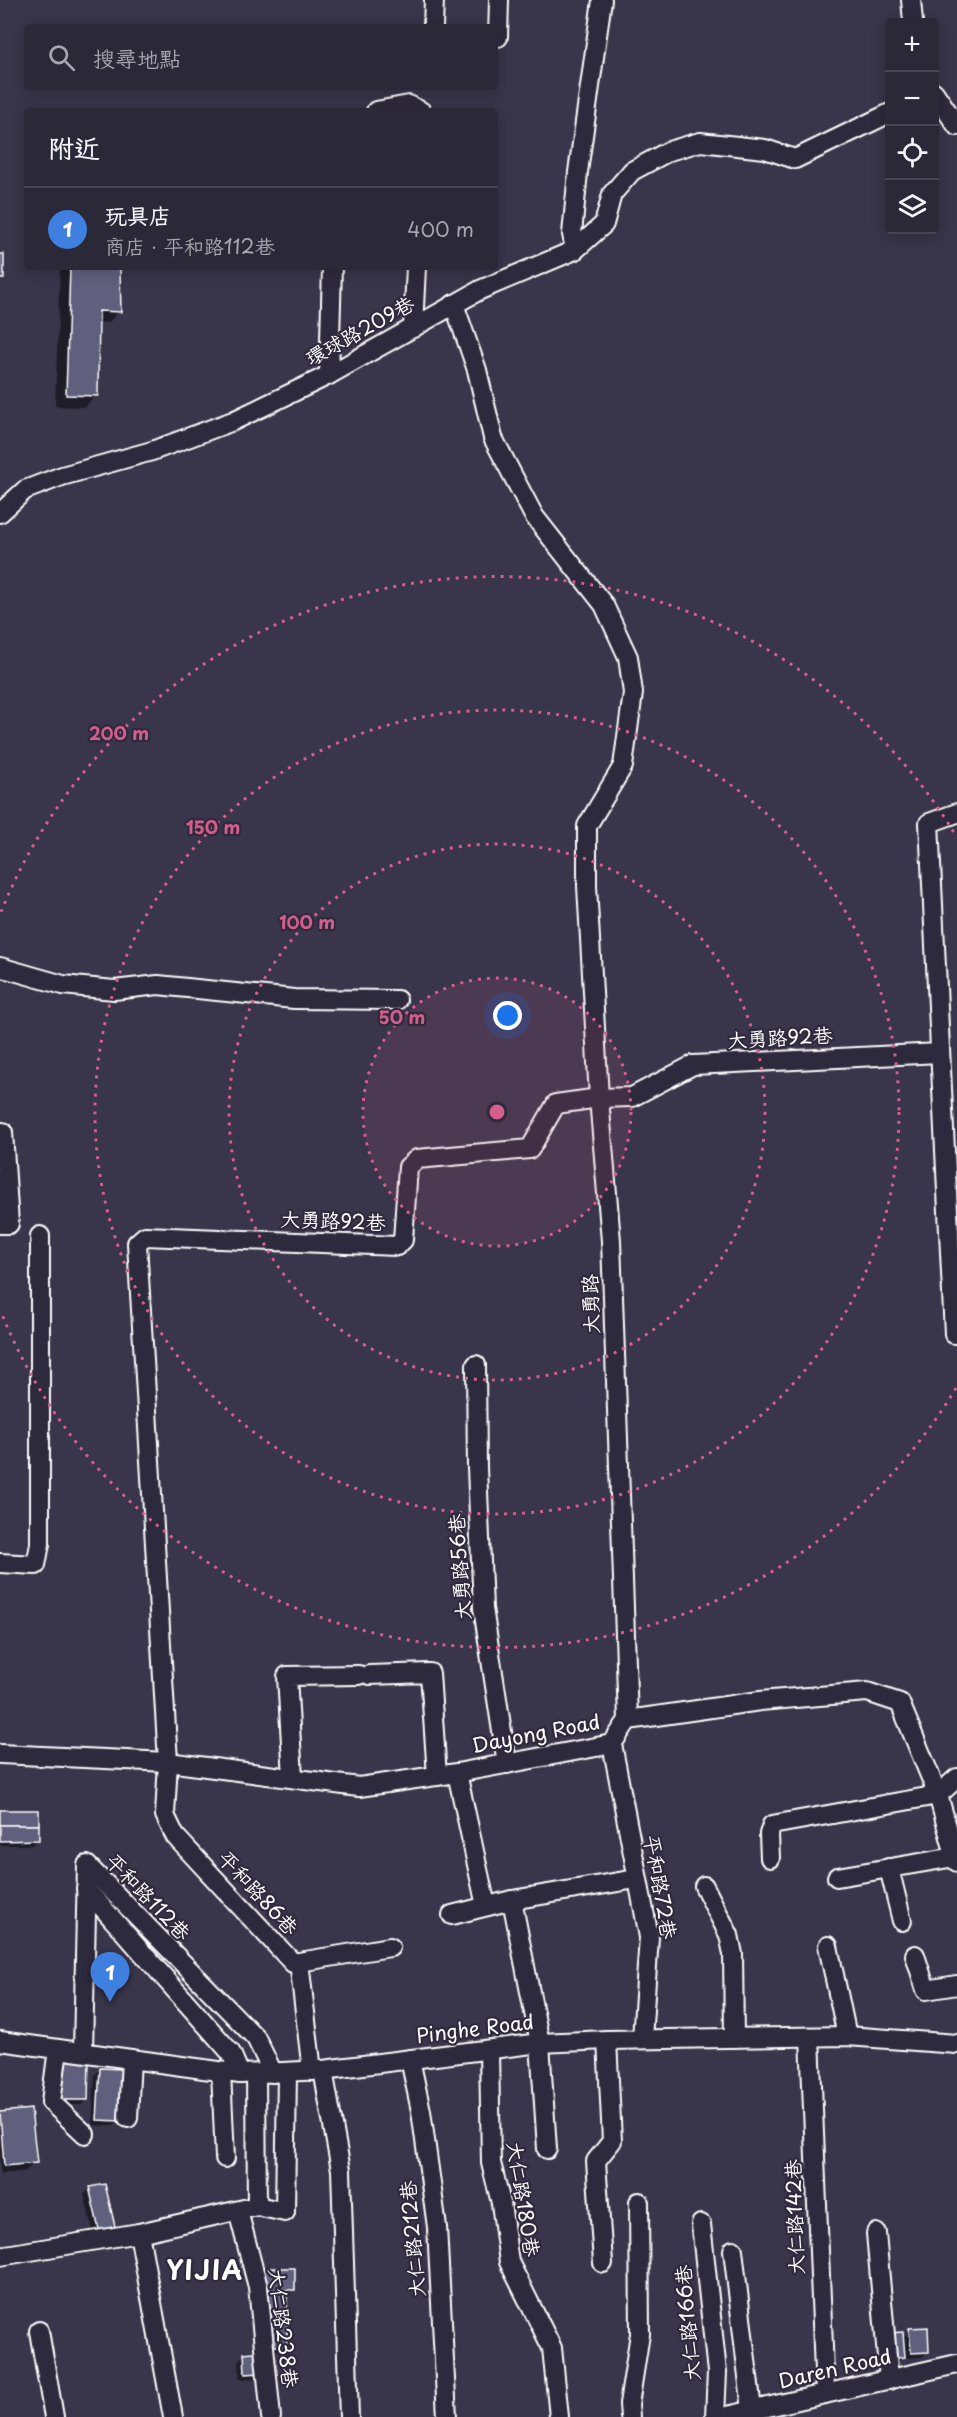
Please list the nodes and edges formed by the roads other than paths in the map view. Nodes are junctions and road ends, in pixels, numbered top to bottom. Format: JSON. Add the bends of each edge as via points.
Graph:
{"nodes":[{"id":1,"x":434,"y":0,"type":"edge"},
{"id":2,"x":499,"y":0,"type":"edge"},
{"id":3,"x":602,"y":0,"type":"edge"},
{"id":4,"x":911,"y":0,"type":"edge"},
{"id":5,"x":913,"y":18,"type":"edge"},
{"id":6,"x":433,"y":24,"type":"edge"},
{"id":7,"x":498,"y":37,"type":"edge"},
{"id":8,"x":939,"y":99,"type":"edge"},
{"id":9,"x":885,"y":115,"type":"edge"},
{"id":10,"x":957,"y":126,"type":"edge"},
{"id":11,"x":575,"y":250,"type":"junction"},
{"id":12,"x":332,"y":270,"type":"edge"},
{"id":13,"x":416,"y":270,"type":"edge"},
{"id":14,"x":454,"y":304,"type":"junction"},
{"id":15,"x":413,"y":328,"type":"junction"},
{"id":16,"x":329,"y":375,"type":"junction"},
{"id":17,"x":0,"y":513,"type":"edge"},
{"id":18,"x":957,"y":813,"type":"edge"},
{"id":19,"x":0,"y":967,"type":"edge"},
{"id":20,"x":396,"y":1000,"type":"dead end"},
{"id":21,"x":940,"y":1053,"type":"junction"},
{"id":22,"x":599,"y":1098,"type":"junction"},
{"id":23,"x":3,"y":1132,"type":"dead end"},
{"id":24,"x":0,"y":1224,"type":"edge"},
{"id":25,"x":40,"y":1236,"type":"dead end"},
{"id":26,"x":954,"y":1334,"type":"dead end"},
{"id":27,"x":476,"y":1365,"type":"dead end"},
{"id":28,"x":0,"y":1563,"type":"edge"},
{"id":29,"x":628,"y":1720,"type":"junction"},
{"id":30,"x":612,"y":1744,"type":"junction"},
{"id":31,"x":0,"y":1754,"type":"edge"},
{"id":32,"x":168,"y":1762,"type":"junction"},
{"id":33,"x":507,"y":1764,"type":"junction"},
{"id":34,"x":457,"y":1773,"type":"junction"},
{"id":35,"x":294,"y":1776,"type":"junction"},
{"id":36,"x":437,"y":1776,"type":"junction"},
{"id":37,"x":957,"y":1778,"type":"edge"},
{"id":38,"x":938,"y":1795,"type":"junction"},
{"id":39,"x":770,"y":1858,"type":"dead end"},
{"id":40,"x":956,"y":1859,"type":"edge"},
{"id":41,"x":889,"y":1868,"type":"junction"},
{"id":42,"x":837,"y":1877,"type":"dead end"},
{"id":43,"x":636,"y":1879,"type":"junction"},
{"id":44,"x":704,"y":1886,"type":"dead end"},
{"id":45,"x":86,"y":1889,"type":"junction"},
{"id":46,"x":512,"y":1900,"type":"junction"},
{"id":47,"x":486,"y":1906,"type":"junction"},
{"id":48,"x":452,"y":1915,"type":"dead end"},
{"id":49,"x":902,"y":1921,"type":"dead end"},
{"id":50,"x":828,"y":1946,"type":"dead end"},
{"id":51,"x":390,"y":1947,"type":"dead end"},
{"id":52,"x":915,"y":1955,"type":"dead end"},
{"id":53,"x":299,"y":1962,"type":"junction"},
{"id":54,"x":957,"y":1985,"type":"edge"},
{"id":55,"x":847,"y":2036,"type":"junction"},
{"id":56,"x":734,"y":2038,"type":"junction"},
{"id":57,"x":810,"y":2038,"type":"junction"},
{"id":58,"x":642,"y":2039,"type":"junction"},
{"id":59,"x":607,"y":2040,"type":"junction"},
{"id":60,"x":0,"y":2041,"type":"edge"},
{"id":61,"x":540,"y":2043,"type":"junction"},
{"id":62,"x":957,"y":2044,"type":"edge"},
{"id":63,"x":58,"y":2049,"type":"junction"},
{"id":64,"x":489,"y":2050,"type":"junction"},
{"id":65,"x":83,"y":2052,"type":"junction"},
{"id":66,"x":131,"y":2059,"type":"junction"},
{"id":67,"x":410,"y":2059,"type":"junction"},
{"id":68,"x":318,"y":2070,"type":"junction"},
{"id":69,"x":221,"y":2072,"type":"junction"},
{"id":70,"x":264,"y":2074,"type":"junction"},
{"id":71,"x":128,"y":2118,"type":"dead end"},
{"id":72,"x":85,"y":2134,"type":"dead end"},
{"id":73,"x":547,"y":2149,"type":"dead end"},
{"id":74,"x":225,"y":2158,"type":"dead end"},
{"id":75,"x":639,"y":2202,"type":"dead end"},
{"id":76,"x":257,"y":2206,"type":"junction"},
{"id":77,"x":238,"y":2211,"type":"junction"},
{"id":78,"x":701,"y":2224,"type":"dead end"},
{"id":79,"x":139,"y":2233,"type":"junction"},
{"id":80,"x":876,"y":2233,"type":"dead end"},
{"id":81,"x":733,"y":2250,"type":"dead end"},
{"id":82,"x":0,"y":2256,"type":"edge"},
{"id":83,"x":603,"y":2263,"type":"dead end"},
{"id":84,"x":39,"y":2331,"type":"dead end"},
{"id":85,"x":957,"y":2364,"type":"edge"},
{"id":86,"x":889,"y":2380,"type":"junction"},
{"id":87,"x":825,"y":2394,"type":"junction"},
{"id":88,"x":800,"y":2408,"type":"edge"},
{"id":89,"x":752,"y":2410,"type":"junction"},
{"id":90,"x":54,"y":2417,"type":"edge"},
{"id":91,"x":173,"y":2417,"type":"edge"},
{"id":92,"x":271,"y":2417,"type":"edge"},
{"id":93,"x":349,"y":2417,"type":"edge"},
{"id":94,"x":447,"y":2417,"type":"edge"},
{"id":95,"x":559,"y":2417,"type":"edge"},
{"id":96,"x":630,"y":2417,"type":"edge"},
{"id":97,"x":715,"y":2417,"type":"edge"},
{"id":98,"x":723,"y":2417,"type":"edge"}],
"edges":[{"from":1,"to":6,"type":"street"},
{"from":2,"to":7,"type":"street"},
{"from":3,"to":11,"type":"street","via":[[578,172],[572,234]]},
{"from":4,"to":5,"type":"street"},
{"from":8,"to":10,"type":"street"},
{"from":9,"to":11,"type":"street","name":"環球路209巷","via":[[795,159],[765,149],[700,142],[669,151],[632,171],[612,194],[604,224]]},
{"from":11,"to":14,"type":"street","name":"環球路209巷"},
{"from":12,"to":16,"type":"street"},
{"from":13,"to":15,"type":"street"},
{"from":14,"to":15,"type":"street","name":"環球路209巷"},
{"from":14,"to":22,"type":"street","name":"大勇路","via":[[477,370],[493,438],[534,516],[604,605],[628,657],[633,693],[623,766],[587,826]]},
{"from":15,"to":16,"type":"street","name":"環球路209巷"},
{"from":16,"to":17,"type":"street","name":"環球路209巷","via":[[232,421],[152,451],[25,490]]},
{"from":18,"to":21,"type":"street","via":[[929,823]]},
{"from":19,"to":20,"type":"street","via":[[63,985],[114,990],[158,985],[294,999]]},
{"from":21,"to":22,"type":"street","name":"大勇路92巷","via":[[693,1065],[632,1097]]},
{"from":21,"to":26,"type":"street"},
{"from":22,"to":29,"type":"street","name":"大勇路","via":[[611,1241]]},
{"from":22,"to":32,"type":"street","name":"大勇路92巷","via":[[556,1104],[530,1149],[417,1159],[408,1167],[403,1240],[397,1246],[145,1236],[137,1243]]},
{"from":23,"to":24,"type":"street","via":[[9,1224]]},
{"from":25,"to":28,"type":"street","via":[[40,1544],[36,1564]]},
{"from":27,"to":33,"type":"street","name":"大勇路56巷","via":[[483,1608]]},
{"from":29,"to":30,"type":"street","name":"Dayong Road"},
{"from":29,"to":38,"type":"street","name":"Dayong Road","via":[[760,1701],[867,1692],[900,1703]]},
{"from":30,"to":33,"type":"street","name":"Dayong Road"},
{"from":30,"to":43,"type":"street","name":"平和路72巷"},
{"from":31,"to":32,"type":"street","name":"Dayong Road"},
{"from":32,"to":35,"type":"street","name":"Dayong Road"},
{"from":32,"to":53,"type":"street","name":"平和路86巷","via":[[165,1815],[175,1836],[293,1963]]},
{"from":33,"to":34,"type":"street","name":"Dayong Road"},
{"from":34,"to":36,"type":"street","name":"Dayong Road"},
{"from":34,"to":47,"type":"street"},
{"from":35,"to":36,"type":"street","name":"Dayong Road","via":[[359,1787]]},
{"from":35,"to":36,"type":"street","via":[[287,1676],[430,1673]]},
{"from":37,"to":38,"type":"street"},
{"from":38,"to":39,"type":"street","via":[[772,1825],[768,1834]]},
{"from":38,"to":40,"type":"street","name":"Dayong Road"},
{"from":40,"to":41,"type":"street"},
{"from":41,"to":42,"type":"street"},
{"from":41,"to":49,"type":"street"},
{"from":43,"to":46,"type":"street"},
{"from":43,"to":58,"type":"street","name":"平和路72巷","via":[[649,1937]]},
{"from":44,"to":56,"type":"street","via":[[729,1935],[733,1954]]},
{"from":45,"to":65,"type":"street","name":"平和路112巷"},
{"from":45,"to":70,"type":"street","via":[[231,2053]]},
{"from":45,"to":70,"type":"street","name":"平和路112巷","via":[[87,1865],[256,2038]]},
{"from":46,"to":47,"type":"street"},
{"from":46,"to":61,"type":"street"},
{"from":47,"to":48,"type":"street"},
{"from":50,"to":55,"type":"street"},
{"from":51,"to":53,"type":"street","name":"平和路86巷"},
{"from":52,"to":54,"type":"street","via":[[927,1990]]},
{"from":53,"to":68,"type":"street"},
{"from":55,"to":57,"type":"street","name":"Pinghe Road"},
{"from":55,"to":62,"type":"street","name":"Pinghe Road"},
{"from":56,"to":57,"type":"street","name":"Pinghe Road"},
{"from":56,"to":58,"type":"street","name":"Pinghe Road"},
{"from":57,"to":87,"type":"street","name":"大仁路142巷"},
{"from":58,"to":59,"type":"street","name":"Pinghe Road"},
{"from":59,"to":61,"type":"street","name":"Pinghe Road"},
{"from":59,"to":83,"type":"street","via":[[612,2142],[596,2161]]},
{"from":60,"to":63,"type":"street","name":"Pinghe Road"},
{"from":61,"to":64,"type":"street","name":"Pinghe Road"},
{"from":61,"to":73,"type":"street"},
{"from":63,"to":65,"type":"street","name":"Pinghe Road"},
{"from":63,"to":72,"type":"street","via":[[51,2102]]},
{"from":64,"to":67,"type":"street","name":"Pinghe Road"},
{"from":64,"to":95,"type":"street","name":"大仁路180巷","via":[[491,2163],[509,2262],[552,2348]]},
{"from":65,"to":66,"type":"street","name":"Pinghe Road"},
{"from":66,"to":69,"type":"street","name":"Pinghe Road"},
{"from":66,"to":71,"type":"street"},
{"from":67,"to":68,"type":"street","name":"Pinghe Road"},
{"from":67,"to":94,"type":"street","name":"大仁路212巷","via":[[437,2227]]},
{"from":68,"to":70,"type":"street","name":"Pinghe Road"},
{"from":68,"to":93,"type":"street","via":[[341,2170]]},
{"from":69,"to":70,"type":"street","name":"Pinghe Road"},
{"from":69,"to":74,"type":"street"},
{"from":70,"to":76,"type":"street"},
{"from":70,"to":76,"type":"street","via":[[285,2212]]},
{"from":75,"to":96,"type":"street","via":[[640,2334]]},
{"from":76,"to":77,"type":"street"},
{"from":77,"to":79,"type":"street"},
{"from":77,"to":92,"type":"street","name":"大仁路238巷","via":[[258,2287]]},
{"from":78,"to":97,"type":"street","name":"大仁路166巷","via":[[717,2372]]},
{"from":79,"to":82,"type":"street"},
{"from":79,"to":91,"type":"street"},
{"from":80,"to":86,"type":"street"},
{"from":81,"to":89,"type":"street"},
{"from":84,"to":90,"type":"street"},
{"from":85,"to":86,"type":"street","name":"Daren Road"},
{"from":86,"to":87,"type":"street","name":"Daren Road"},
{"from":87,"to":88,"type":"street","name":"Daren Road"},
{"from":88,"to":89,"type":"street","name":"Daren Road"},
{"from":89,"to":98,"type":"street","name":"Daren Road"}]}
